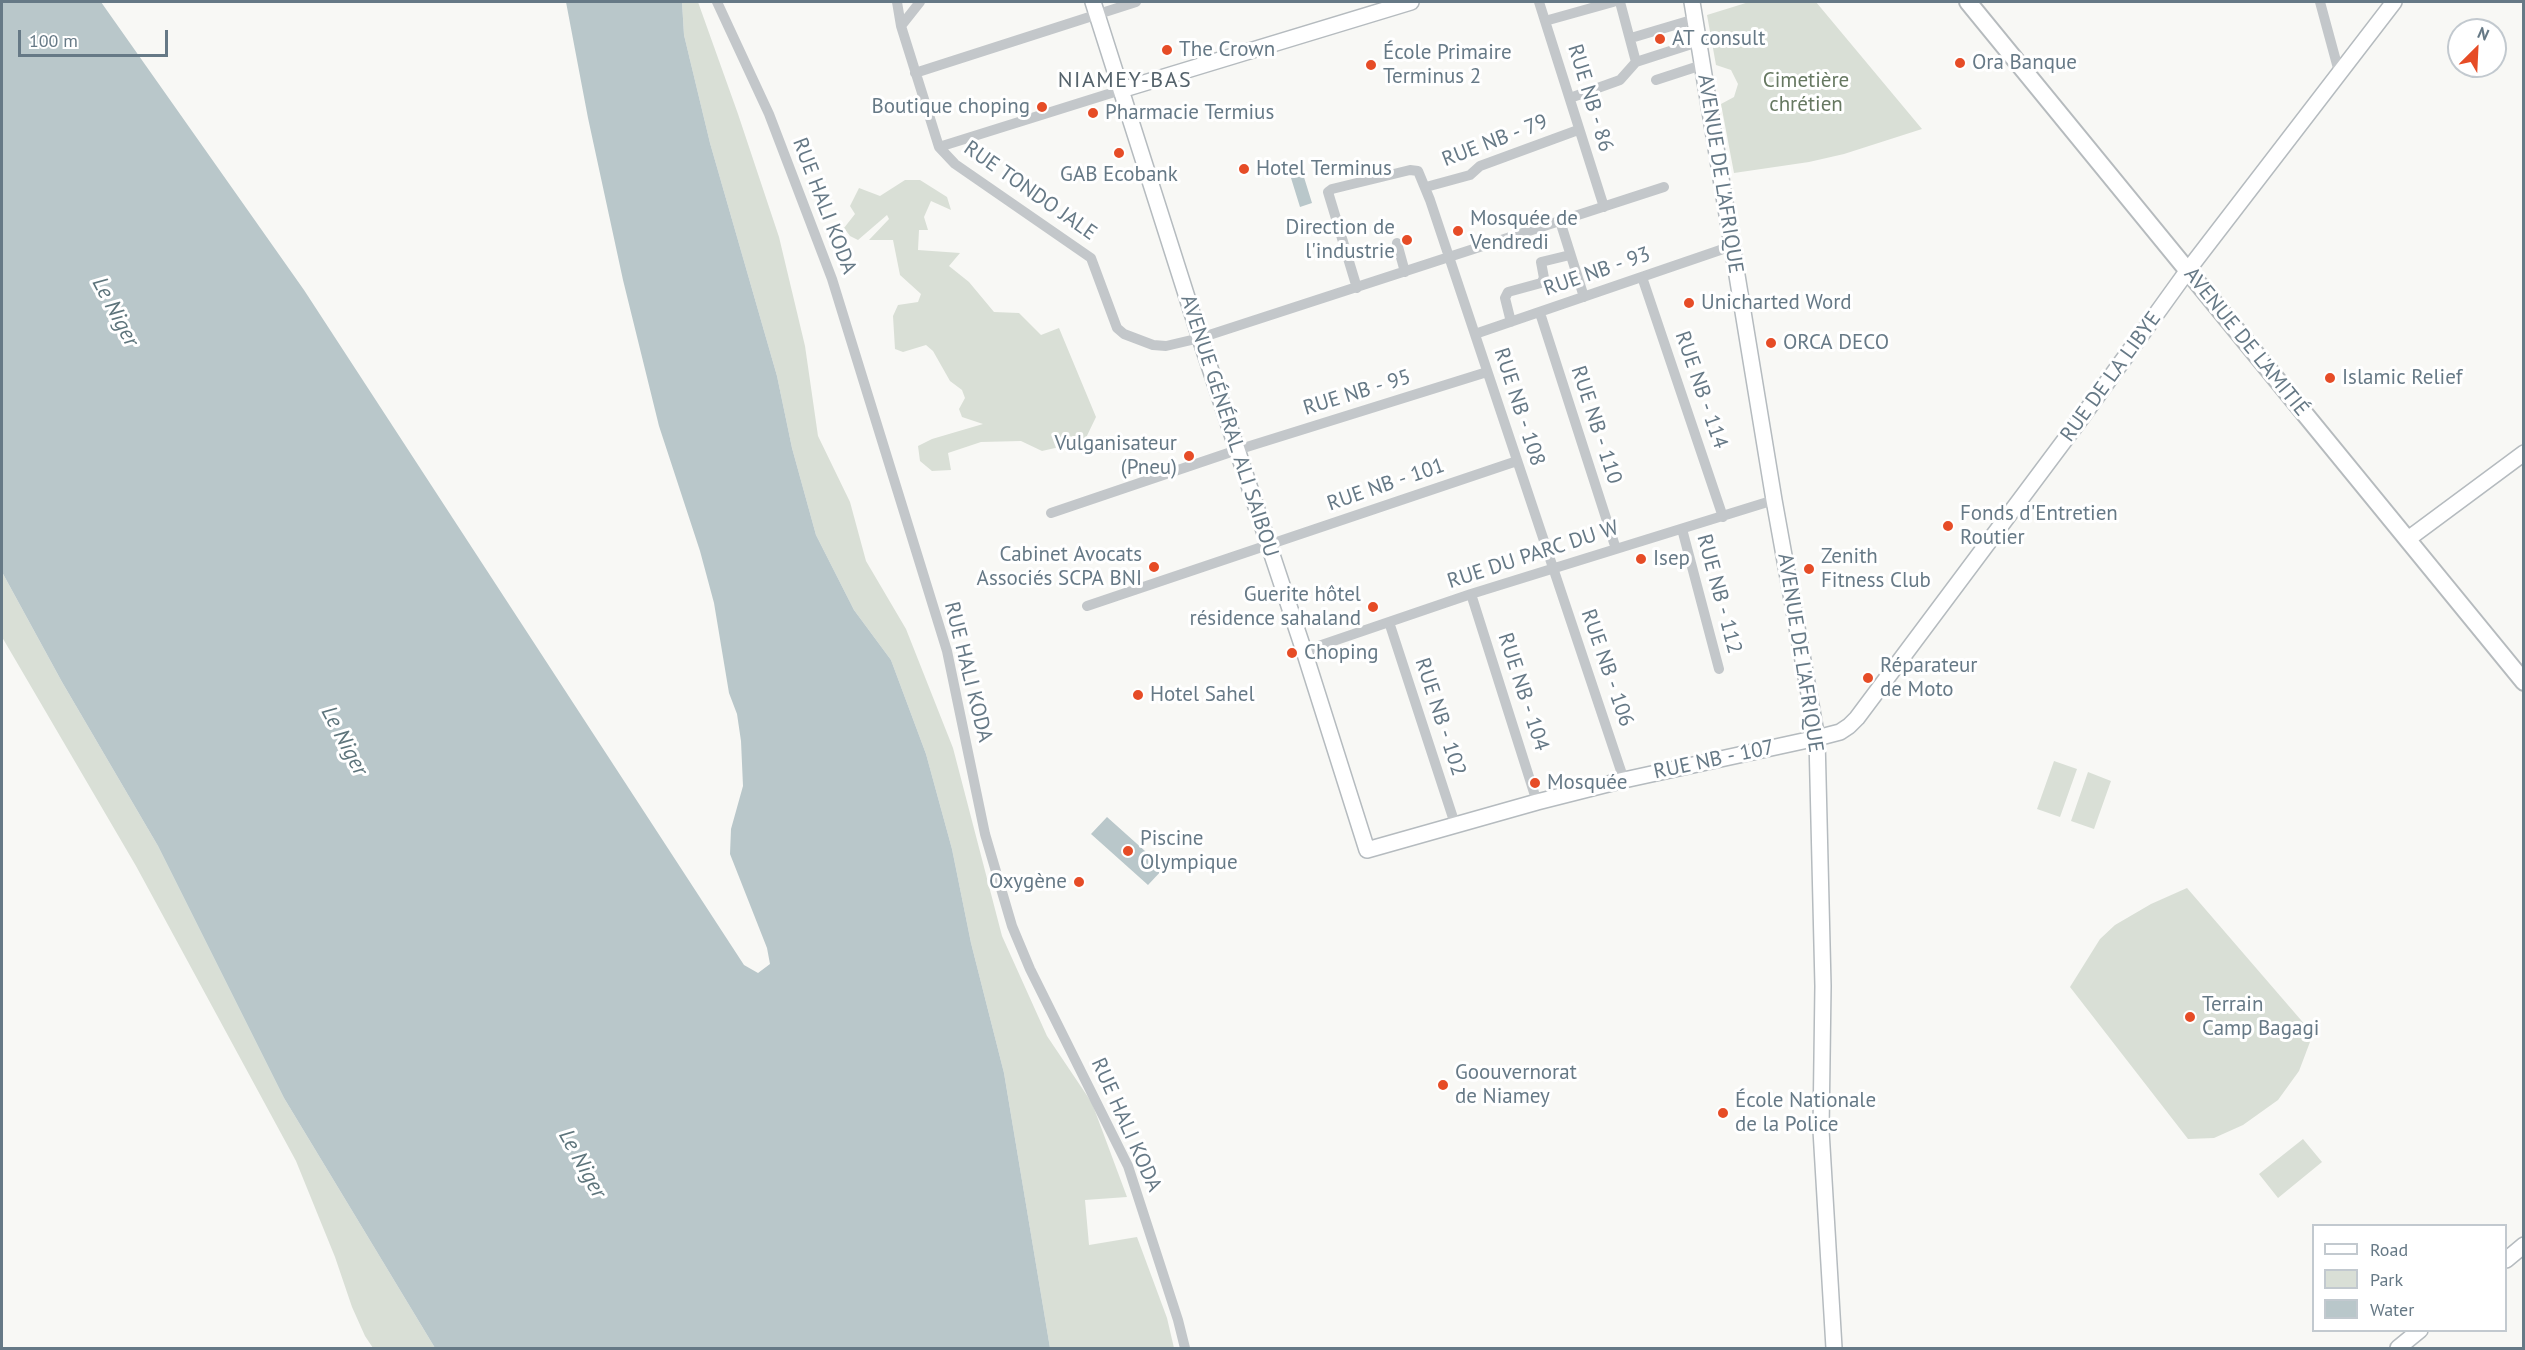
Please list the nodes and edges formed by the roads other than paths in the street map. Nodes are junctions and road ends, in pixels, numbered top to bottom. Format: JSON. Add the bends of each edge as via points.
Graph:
{"nodes":[{"id":1,"x":717,"y":2,"type":"edge"},
{"id":2,"x":897,"y":2,"type":"edge"},
{"id":3,"x":920,"y":2,"type":"edge"},
{"id":4,"x":1137,"y":2,"type":"edge"},
{"id":5,"x":1411,"y":2,"type":"edge"},
{"id":6,"x":1539,"y":2,"type":"edge"},
{"id":7,"x":1613,"y":2,"type":"edge"},
{"id":8,"x":1620,"y":2,"type":"edge"},
{"id":9,"x":1692,"y":2,"type":"edge"},
{"id":10,"x":1968,"y":2,"type":"edge"},
{"id":11,"x":2320,"y":2,"type":"edge"},
{"id":12,"x":2394,"y":2,"type":"edge"},
{"id":13,"x":1095,"y":8,"type":"edge"},
{"id":14,"x":1695,"y":19,"type":"junction"},
{"id":15,"x":1545,"y":21,"type":"junction"},
{"id":16,"x":901,"y":26,"type":"junction"},
{"id":17,"x":1631,"y":38,"type":"junction"},
{"id":18,"x":1698,"y":42,"type":"junction"},
{"id":19,"x":1636,"y":62,"type":"junction"},
{"id":20,"x":1702,"y":65,"type":"junction"},
{"id":21,"x":915,"y":72,"type":"junction"},
{"id":22,"x":2339,"y":72,"type":"junction"},
{"id":23,"x":1656,"y":80,"type":"dead end"},
{"id":24,"x":1121,"y":90,"type":"junction"},
{"id":25,"x":1570,"y":98,"type":"junction"},
{"id":26,"x":1578,"y":130,"type":"junction"},
{"id":27,"x":939,"y":147,"type":"junction"},
{"id":28,"x":1426,"y":187,"type":"junction"},
{"id":29,"x":1664,"y":187,"type":"dead end"},
{"id":30,"x":1604,"y":207,"type":"junction"},
{"id":31,"x":1560,"y":221,"type":"junction"},
{"id":32,"x":1397,"y":243,"type":"dead end"},
{"id":33,"x":1732,"y":246,"type":"junction"},
{"id":34,"x":1570,"y":255,"type":"junction"},
{"id":35,"x":1449,"y":258,"type":"junction"},
{"id":36,"x":2188,"y":270,"type":"junction"},
{"id":37,"x":1405,"y":272,"type":"junction"},
{"id":38,"x":1642,"y":277,"type":"junction"},
{"id":39,"x":1357,"y":288,"type":"junction"},
{"id":40,"x":1584,"y":297,"type":"junction"},
{"id":41,"x":1539,"y":312,"type":"junction"},
{"id":42,"x":1511,"y":322,"type":"junction"},
{"id":43,"x":1475,"y":334,"type":"junction"},
{"id":44,"x":1200,"y":338,"type":"junction"},
{"id":45,"x":1487,"y":372,"type":"junction"},
{"id":46,"x":1237,"y":450,"type":"junction"},
{"id":47,"x":2523,"y":453,"type":"edge"},
{"id":48,"x":1517,"y":461,"type":"junction"},
{"id":49,"x":1774,"y":501,"type":"junction"},
{"id":50,"x":1051,"y":513,"type":"dead end"},
{"id":51,"x":1723,"y":517,"type":"junction"},
{"id":52,"x":1682,"y":529,"type":"junction"},
{"id":53,"x":2408,"y":539,"type":"junction"},
{"id":54,"x":1268,"y":545,"type":"junction"},
{"id":55,"x":1617,"y":549,"type":"junction"},
{"id":56,"x":1553,"y":568,"type":"junction"},
{"id":57,"x":1471,"y":594,"type":"junction"},
{"id":58,"x":1087,"y":606,"type":"dead end"},
{"id":59,"x":1389,"y":622,"type":"junction"},
{"id":60,"x":1304,"y":651,"type":"junction"},
{"id":61,"x":1719,"y":669,"type":"dead end"},
{"id":62,"x":2523,"y":682,"type":"edge"},
{"id":63,"x":1817,"y":738,"type":"junction"},
{"id":64,"x":1624,"y":780,"type":"junction"},
{"id":65,"x":1537,"y":802,"type":"junction"},
{"id":66,"x":1455,"y":824,"type":"junction"},
{"id":67,"x":1367,"y":850,"type":"joint"},
{"id":68,"x":2523,"y":1245,"type":"edge"},
{"id":69,"x":2507,"y":1258,"type":"edge"},
{"id":70,"x":2418,"y":1332,"type":"edge"},
{"id":71,"x":1185,"y":1348,"type":"edge"},
{"id":72,"x":1834,"y":1348,"type":"edge"},
{"id":73,"x":2398,"y":1348,"type":"edge"}],
"edges":[{"from":1,"to":71,"type":"street","name":"RUE HALI KODA","via":[[769,114],[832,279],[947,651],[985,834],[1012,926],[1128,1166]]},
{"from":2,"to":16,"type":"street","name":"RUE TONDO JALE"},
{"from":3,"to":16,"type":"street"},
{"from":4,"to":13,"type":"street"},
{"from":5,"to":24,"type":"street"},
{"from":6,"to":15,"type":"street","name":"RUE NB - 86"},
{"from":7,"to":15,"type":"street"},
{"from":8,"to":17,"type":"street"},
{"from":9,"to":14,"type":"street","name":"AVENUE DE L'AFRIQUE"},
{"from":10,"to":36,"type":"main road","name":"AVENUE DE L'AMITIÉ"},
{"from":11,"to":22,"type":"street"},
{"from":12,"to":22,"type":"street","name":"RUE DE LA LIBYE"},
{"from":13,"to":21,"type":"street"},
{"from":13,"to":24,"type":"street","name":"AVENUE GÉNÉRAL ALI SAIBOU"},
{"from":14,"to":17,"type":"street"},
{"from":14,"to":18,"type":"street","name":"AVENUE DE L'AFRIQUE"},
{"from":15,"to":25,"type":"street","name":"RUE NB - 86"},
{"from":16,"to":21,"type":"street","name":"RUE TONDO JALE"},
{"from":17,"to":19,"type":"street"},
{"from":18,"to":19,"type":"street"},
{"from":18,"to":20,"type":"street","name":"AVENUE DE L'AFRIQUE"},
{"from":19,"to":25,"type":"street","via":[[1620,80]]},
{"from":20,"to":23,"type":"street"},
{"from":20,"to":33,"type":"street","name":"AVENUE DE L'AFRIQUE"},
{"from":21,"to":27,"type":"street","name":"RUE TONDO JALE"},
{"from":22,"to":36,"type":"street","name":"RUE DE LA LIBYE"},
{"from":24,"to":27,"type":"street"},
{"from":24,"to":44,"type":"street","name":"AVENUE GÉNÉRAL ALI SAIBOU"},
{"from":25,"to":26,"type":"street","name":"RUE NB - 86"},
{"from":26,"to":28,"type":"street","name":"RUE NB - 79","via":[[1480,166],[1470,176]]},
{"from":26,"to":30,"type":"street","name":"RUE NB - 86"},
{"from":27,"to":44,"type":"street","name":"RUE TONDO JALE","via":[[955,164],[1091,258],[1113,321],[1124,334],[1160,346]]},
{"from":28,"to":35,"type":"street","name":"RUE NB - 108"},
{"from":28,"to":39,"type":"street","name":"RUE NB - 108","via":[[1420,173],[1414,170],[1330,190]]},
{"from":29,"to":30,"type":"street","name":"RUE TONDO JALE"},
{"from":30,"to":31,"type":"street","name":"RUE TONDO JALE"},
{"from":31,"to":34,"type":"street"},
{"from":31,"to":35,"type":"street","name":"RUE TONDO JALE"},
{"from":32,"to":37,"type":"street"},
{"from":33,"to":38,"type":"street","name":"RUE NB - 93"},
{"from":33,"to":49,"type":"street","name":"AVENUE DE L'AFRIQUE"},
{"from":34,"to":40,"type":"street"},
{"from":34,"to":42,"type":"street","via":[[1541,262],[1541,283],[1506,295]]},
{"from":35,"to":37,"type":"street","name":"RUE TONDO JALE"},
{"from":35,"to":43,"type":"street","name":"RUE NB - 108"},
{"from":36,"to":53,"type":"main road","name":"AVENUE DE L'AMITIÉ"},
{"from":36,"to":63,"type":"street","name":"RUE DE LA LIBYE","via":[[1857,718],[1840,732]]},
{"from":37,"to":39,"type":"street","name":"RUE TONDO JALE"},
{"from":38,"to":40,"type":"street","name":"RUE NB - 93"},
{"from":38,"to":51,"type":"street","name":"RUE NB - 114"},
{"from":39,"to":44,"type":"street","name":"RUE TONDO JALE"},
{"from":40,"to":41,"type":"street","name":"RUE NB - 93"},
{"from":41,"to":42,"type":"street","name":"RUE NB - 93"},
{"from":41,"to":55,"type":"street","name":"RUE NB - 110"},
{"from":42,"to":43,"type":"street","name":"RUE NB - 93"},
{"from":43,"to":45,"type":"street","name":"RUE NB - 108"},
{"from":44,"to":46,"type":"street","name":"AVENUE GÉNÉRAL ALI SAIBOU"},
{"from":45,"to":46,"type":"street","name":"RUE NB - 95"},
{"from":45,"to":48,"type":"street","name":"RUE NB - 108"},
{"from":46,"to":50,"type":"street","name":"RUE NB - 95"},
{"from":46,"to":54,"type":"street","name":"AVENUE GÉNÉRAL ALI SAIBOU"},
{"from":47,"to":53,"type":"street"},
{"from":48,"to":54,"type":"street","name":"RUE NB - 101"},
{"from":48,"to":56,"type":"street","name":"RUE NB - 108"},
{"from":49,"to":51,"type":"street","name":"RUE DU PARC DU W"},
{"from":49,"to":63,"type":"street","name":"AVENUE DE L'AFRIQUE"},
{"from":51,"to":52,"type":"street","name":"RUE DU PARC DU W"},
{"from":52,"to":55,"type":"street","name":"RUE DU PARC DU W"},
{"from":52,"to":61,"type":"street","name":"RUE NB - 112"},
{"from":53,"to":62,"type":"main road","name":"AVENUE DE L'AMITIÉ"},
{"from":54,"to":58,"type":"street","name":"RUE NB - 101"},
{"from":54,"to":60,"type":"street","name":"AVENUE GÉNÉRAL ALI SAIBOU"},
{"from":55,"to":56,"type":"street","name":"RUE DU PARC DU W"},
{"from":56,"to":57,"type":"street","name":"RUE DU PARC DU W"},
{"from":56,"to":64,"type":"street","name":"RUE NB - 106"},
{"from":57,"to":59,"type":"street","name":"RUE DU PARC DU W"},
{"from":57,"to":65,"type":"street","name":"RUE NB - 104"},
{"from":59,"to":60,"type":"street","name":"RUE DU PARC DU W"},
{"from":59,"to":66,"type":"street","name":"RUE NB - 102"},
{"from":60,"to":67,"type":"street","name":"AVENUE GÉNÉRAL ALI SAIBOU"},
{"from":63,"to":64,"type":"street","name":"RUE NB - 107"},
{"from":63,"to":72,"type":"street","name":"AVENUE DE L'AFRIQUE","via":[[1823,986],[1821,1130]]},
{"from":64,"to":65,"type":"street","name":"RUE NB - 107"},
{"from":65,"to":66,"type":"street","name":"RUE NB - 107"},
{"from":66,"to":67,"type":"street","name":"RUE NB - 107"},
{"from":68,"to":69,"type":"street"},
{"from":70,"to":73,"type":"street"}]}
